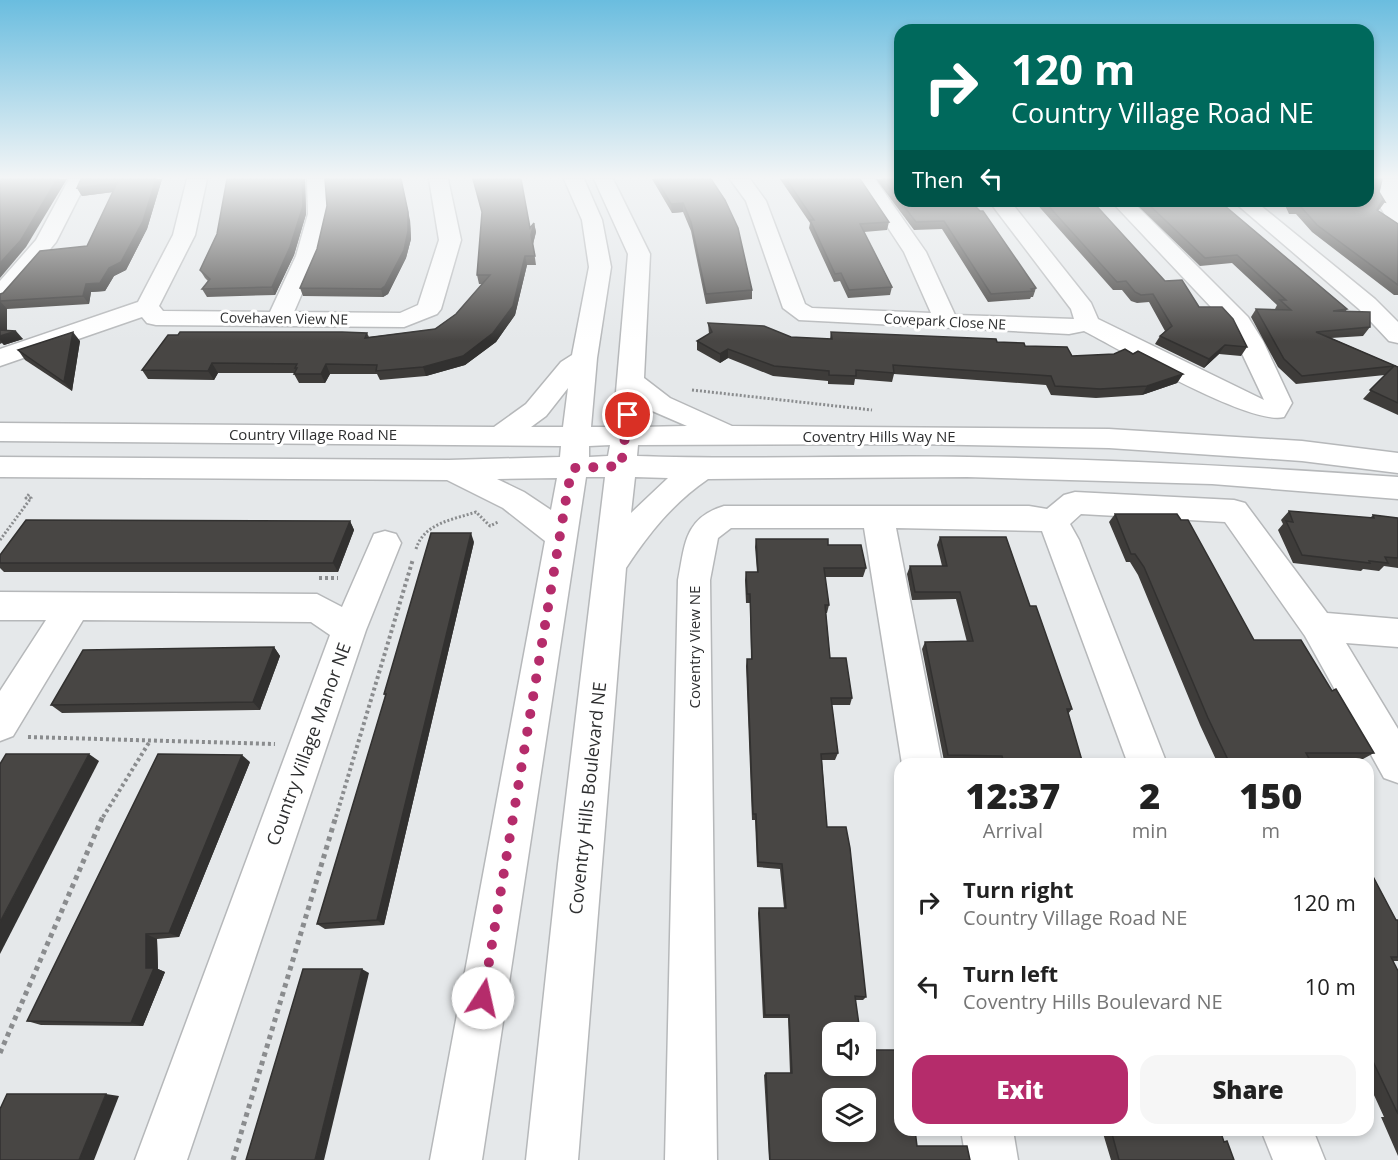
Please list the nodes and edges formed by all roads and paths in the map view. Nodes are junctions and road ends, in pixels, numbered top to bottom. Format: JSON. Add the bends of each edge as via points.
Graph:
{"nodes":[{"id":1,"x":50,"y":233,"type":"edge"},
{"id":2,"x":184,"y":233,"type":"edge"},
{"id":3,"x":313,"y":233,"type":"edge"},
{"id":4,"x":449,"y":233,"type":"edge"},
{"id":5,"x":594,"y":233,"type":"edge"},
{"id":6,"x":629,"y":233,"type":"edge"},
{"id":7,"x":768,"y":233,"type":"edge"},
{"id":8,"x":902,"y":233,"type":"edge"},
{"id":9,"x":1024,"y":233,"type":"edge"},
{"id":10,"x":1152,"y":233,"type":"edge"},
{"id":11,"x":1282,"y":233,"type":"edge"},
{"id":12,"x":0,"y":295,"type":"edge"},
{"id":13,"x":147,"y":307,"type":"junction"},
{"id":14,"x":279,"y":318,"type":"junction"},
{"id":15,"x":946,"y":321,"type":"junction"},
{"id":16,"x":1087,"y":323,"type":"junction"},
{"id":17,"x":1398,"y":336,"type":"edge"},
{"id":18,"x":4,"y":356,"type":"edge"},
{"id":19,"x":584,"y":358,"type":"junction"},
{"id":20,"x":631,"y":381,"type":"junction"},
{"id":21,"x":0,"y":432,"type":"edge"},
{"id":22,"x":733,"y":435,"type":"junction"},
{"id":23,"x":500,"y":436,"type":"junction"},
{"id":24,"x":578,"y":436,"type":"junction"},
{"id":25,"x":623,"y":451,"type":"junction"},
{"id":26,"x":1398,"y":463,"type":"edge"},
{"id":27,"x":0,"y":467,"type":"edge"},
{"id":28,"x":573,"y":468,"type":"junction"},
{"id":29,"x":702,"y":469,"type":"junction"},
{"id":30,"x":449,"y":470,"type":"junction"},
{"id":31,"x":1398,"y":488,"type":"edge"},
{"id":32,"x":30,"y":493,"type":"dead end"},
{"id":33,"x":878,"y":518,"type":"junction"},
{"id":34,"x":500,"y":521,"type":"dead end"},
{"id":35,"x":1052,"y":522,"type":"junction"},
{"id":36,"x":561,"y":537,"type":"junction"},
{"id":37,"x":0,"y":540,"type":"edge"},
{"id":38,"x":395,"y":544,"type":"joint"},
{"id":39,"x":417,"y":546,"type":"junction"},
{"id":40,"x":610,"y":568,"type":"junction"},
{"id":41,"x":311,"y":578,"type":"edge"},
{"id":42,"x":347,"y":578,"type":"dead end"},
{"id":43,"x":0,"y":606,"type":"edge"},
{"id":44,"x":72,"y":608,"type":"junction"},
{"id":45,"x":1317,"y":626,"type":"junction"},
{"id":46,"x":349,"y":630,"type":"junction"},
{"id":47,"x":1398,"y":633,"type":"edge"},
{"id":48,"x":12,"y":731,"type":"edge"},
{"id":49,"x":150,"y":741,"type":"junction"},
{"id":50,"x":308,"y":745,"type":"junction"},
{"id":51,"x":921,"y":758,"type":"edge"},
{"id":52,"x":1146,"y":758,"type":"edge"},
{"id":53,"x":1398,"y":765,"type":"edge"},
{"id":54,"x":0,"y":1053,"type":"edge"},
{"id":55,"x":988,"y":1136,"type":"edge"},
{"id":56,"x":1289,"y":1136,"type":"edge"},
{"id":57,"x":161,"y":1160,"type":"edge"},
{"id":58,"x":233,"y":1160,"type":"edge"},
{"id":59,"x":456,"y":1160,"type":"edge"},
{"id":60,"x":552,"y":1160,"type":"edge"},
{"id":61,"x":691,"y":1160,"type":"edge"},
{"id":62,"x":992,"y":1160,"type":"edge"},
{"id":63,"x":1299,"y":1160,"type":"edge"}],
"edges":[{"from":1,"to":12,"type":"street"},
{"from":2,"to":13,"type":"street"},
{"from":3,"to":14,"type":"street"},
{"from":4,"to":14,"type":"street","name":"Covehaven View NE","via":[[450,240],[429,309],[404,320]]},
{"from":5,"to":19,"type":"street","via":[[600,267]]},
{"from":6,"to":20,"type":"street","via":[[639,254]]},
{"from":7,"to":15,"type":"street","name":"Covepark Close NE","via":[[795,308],[807,315]]},
{"from":8,"to":15,"type":"street"},
{"from":9,"to":16,"type":"street","via":[[1083,308]]},
{"from":10,"to":16,"type":"street","via":[[1239,322],[1280,403],[1274,411],[1254,406]]},
{"from":11,"to":17,"type":"street","via":[[1367,304]]},
{"from":13,"to":14,"type":"street","name":"Covehaven View NE","via":[[156,318]]},
{"from":13,"to":18,"type":"street"},
{"from":15,"to":16,"type":"street","name":"Covepark Close NE","via":[[1069,327]]},
{"from":19,"to":23,"type":"street","via":[[570,368],[536,411]]},
{"from":19,"to":24,"type":"street"},
{"from":20,"to":22,"type":"street","via":[[660,404]]},
{"from":20,"to":25,"type":"street"},
{"from":21,"to":23,"type":"street","name":"Country Village Road NE"},
{"from":22,"to":25,"type":"street","name":"Coventry Hills Way NE"},
{"from":22,"to":26,"type":"street","name":"Coventry Hills Way NE","via":[[1216,442]]},
{"from":23,"to":24,"type":"street","name":"Country Village Road NE"},
{"from":24,"to":25,"type":"street","name":"Country Village Road NE"},
{"from":24,"to":28,"type":"street"},
{"from":25,"to":28,"type":"street"},
{"from":25,"to":29,"type":"street","name":"Coventry Hills Way NE"},
{"from":25,"to":40,"type":"street","name":"Coventry Hills Boulevard NE"},
{"from":27,"to":30,"type":"street"},
{"from":28,"to":30,"type":"street"},
{"from":28,"to":36,"type":"street"},
{"from":29,"to":31,"type":"street","name":"Coventry Hills Way NE","via":[[967,467],[1212,474]]},
{"from":29,"to":40,"type":"street","via":[[665,493],[646,513]]},
{"from":30,"to":36,"type":"street","via":[[517,500]]},
{"from":32,"to":37,"type":"path","via":[[26,498],[31,498]]},
{"from":33,"to":35,"type":"street","name":"Coventry View NE","via":[[1029,517]]},
{"from":33,"to":51,"type":"street"},
{"from":33,"to":61,"type":"street","name":"Coventry View NE","via":[[724,518],[703,533],[694,580]]},
{"from":34,"to":39,"type":"path","via":[[490,526],[476,513],[430,528],[420,536]]},
{"from":35,"to":45,"type":"street","via":[[1075,503],[1234,511]]},
{"from":35,"to":52,"type":"street","via":[[1063,540]]},
{"from":36,"to":59,"type":"street"},
{"from":38,"to":39,"type":"path"},
{"from":38,"to":46,"type":"street"},
{"from":39,"to":58,"type":"path"},
{"from":40,"to":60,"type":"street","name":"Coventry Hills Boulevard NE"},
{"from":41,"to":42,"type":"path"},
{"from":43,"to":44,"type":"street","name":"Country Village Manor NE"},
{"from":44,"to":46,"type":"street","name":"Country Village Manor NE","via":[[317,608]]},
{"from":44,"to":48,"type":"street"},
{"from":45,"to":47,"type":"street"},
{"from":45,"to":53,"type":"street"},
{"from":46,"to":50,"type":"street","name":"Country Village Manor NE"},
{"from":48,"to":49,"type":"path"},
{"from":49,"to":50,"type":"path"},
{"from":49,"to":54,"type":"path","via":[[105,812]]},
{"from":50,"to":57,"type":"street","name":"Country Village Manor NE"},
{"from":55,"to":62,"type":"street"},
{"from":56,"to":63,"type":"street"}]}
